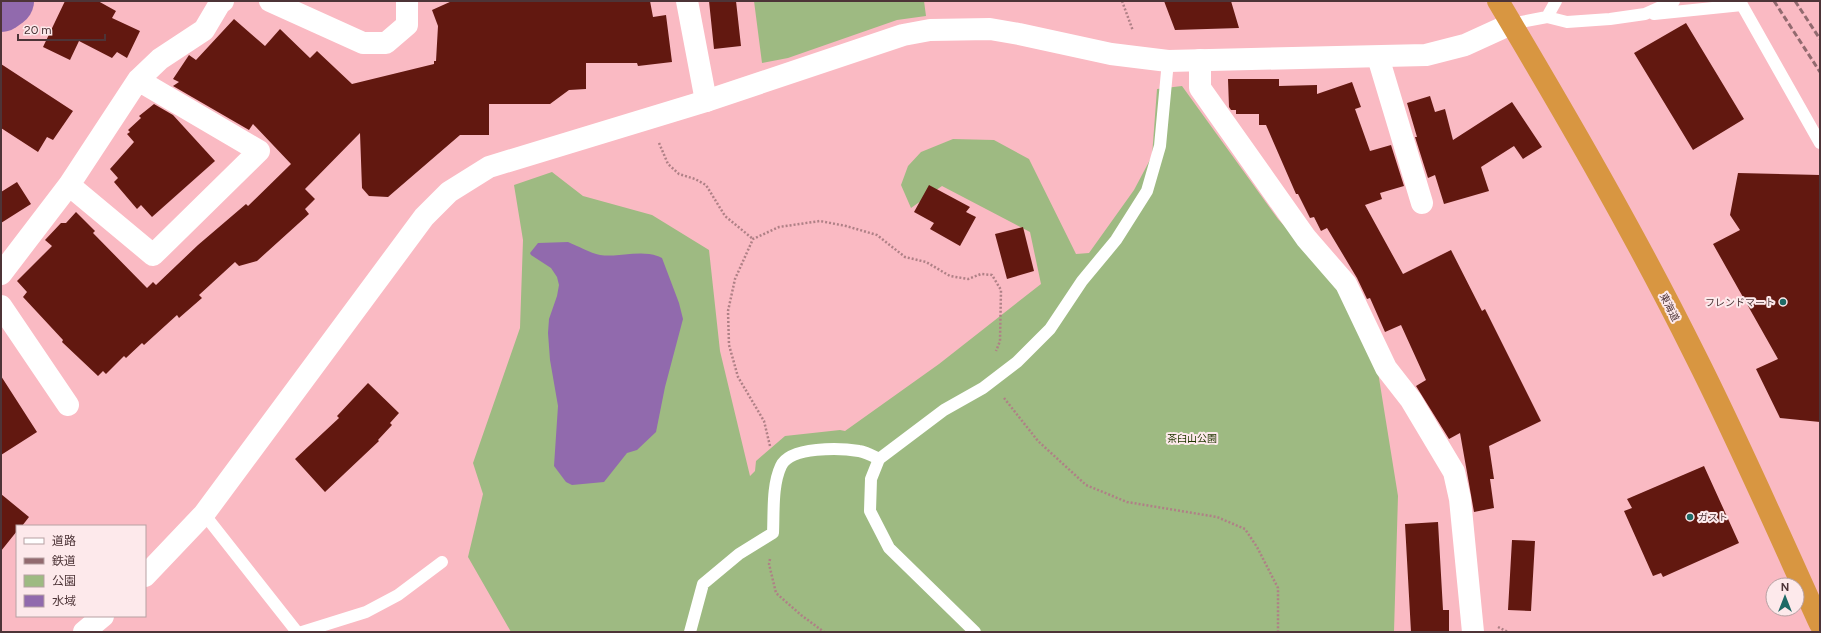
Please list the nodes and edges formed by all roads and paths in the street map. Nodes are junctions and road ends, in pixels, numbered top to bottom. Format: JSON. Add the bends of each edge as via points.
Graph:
{"nodes":[{"id":1,"x":223,"y":1,"type":"edge"},
{"id":2,"x":270,"y":1,"type":"edge"},
{"id":3,"x":407,"y":1,"type":"edge"},
{"id":4,"x":687,"y":1,"type":"edge"},
{"id":5,"x":1498,"y":1,"type":"edge"},
{"id":6,"x":1556,"y":1,"type":"edge"},
{"id":7,"x":1674,"y":1,"type":"edge"},
{"id":8,"x":1742,"y":3,"type":"edge"},
{"id":9,"x":1644,"y":14,"type":"junction"},
{"id":10,"x":1547,"y":17,"type":"junction"},
{"id":11,"x":1511,"y":24,"type":"junction"},
{"id":12,"x":1378,"y":57,"type":"junction"},
{"id":13,"x":1200,"y":60,"type":"junction"},
{"id":14,"x":1168,"y":61,"type":"junction"},
{"id":15,"x":138,"y":80,"type":"junction"},
{"id":16,"x":706,"y":101,"type":"junction"},
{"id":17,"x":649,"y":119,"type":"junction"},
{"id":18,"x":1820,"y":143,"type":"edge"},
{"id":19,"x":69,"y":185,"type":"junction"},
{"id":20,"x":1422,"y":203,"type":"dead end"},
{"id":21,"x":753,"y":239,"type":"junction"},
{"id":22,"x":1,"y":274,"type":"edge"},
{"id":23,"x":1,"y":306,"type":"edge"},
{"id":24,"x":991,"y":382,"type":"junction"},
{"id":25,"x":68,"y":405,"type":"dead end"},
{"id":26,"x":879,"y":459,"type":"junction"},
{"id":27,"x":782,"y":464,"type":"junction"},
{"id":28,"x":204,"y":514,"type":"junction"},
{"id":29,"x":773,"y":533,"type":"junction"},
{"id":30,"x":442,"y":562,"type":"dead end"},
{"id":31,"x":146,"y":575,"type":"edge"},
{"id":32,"x":102,"y":617,"type":"edge"},
{"id":33,"x":1820,"y":624,"type":"edge"},
{"id":34,"x":84,"y":632,"type":"edge"},
{"id":35,"x":297,"y":632,"type":"edge"},
{"id":36,"x":302,"y":632,"type":"edge"},
{"id":37,"x":690,"y":632,"type":"edge"},
{"id":38,"x":824,"y":632,"type":"edge"},
{"id":39,"x":975,"y":632,"type":"edge"},
{"id":40,"x":1278,"y":632,"type":"edge"},
{"id":41,"x":1473,"y":632,"type":"edge"}],
"edges":[{"from":1,"to":15,"type":"street","via":[[204,30],[160,59]]},
{"from":2,"to":3,"type":"street","via":[[363,43],[386,43],[407,25]]},
{"from":4,"to":16,"type":"street"},
{"from":5,"to":11,"type":"highway","name":"東海道"},
{"from":6,"to":10,"type":"lane"},
{"from":7,"to":9,"type":"lane"},
{"from":8,"to":9,"type":"lane"},
{"from":8,"to":18,"type":"lane"},
{"from":9,"to":10,"type":"lane","via":[[1567,22]]},
{"from":10,"to":11,"type":"lane"},
{"from":11,"to":12,"type":"street","via":[[1445,52]]},
{"from":11,"to":33,"type":"highway","name":"東海道","via":[[1643,254],[1692,348],[1768,506]]},
{"from":12,"to":13,"type":"street"},
{"from":12,"to":20,"type":"street"},
{"from":13,"to":14,"type":"street"},
{"from":13,"to":41,"type":"street","via":[[1200,88],[1306,238],[1346,284],[1386,368],[1411,400],[1454,472],[1460,499]]},
{"from":14,"to":16,"type":"street","via":[[1111,54],[990,29],[930,30],[860,48]]},
{"from":14,"to":24,"type":"lane","via":[[1160,146],[1146,191],[1116,240],[1082,281],[1050,329],[1017,362]]},
{"from":15,"to":19,"type":"street"},
{"from":15,"to":19,"type":"street","via":[[259,151],[153,254]]},
{"from":16,"to":17,"type":"street"},
{"from":17,"to":21,"type":"path","via":[[668,164],[679,174],[695,178],[706,185],[725,216]]},
{"from":17,"to":28,"type":"street","via":[[489,168],[449,192],[424,216]]},
{"from":19,"to":22,"type":"street"},
{"from":21,"to":24,"type":"path","via":[[779,227],[820,221],[877,235],[905,257],[926,262],[950,276],[968,279],[981,274],[992,275],[1001,290],[1000,341],[990,364]]},
{"from":21,"to":27,"type":"path","via":[[735,279],[728,311],[729,345],[738,377],[764,422],[769,443]]},
{"from":23,"to":25,"type":"street"},
{"from":24,"to":26,"type":"lane","via":[[944,410]]},
{"from":24,"to":40,"type":"path","via":[[1038,441],[1086,485],[1127,502],[1217,517],[1245,529],[1257,546],[1278,588]]},
{"from":26,"to":27,"type":"lane","via":[[861,451],[808,450],[793,454]]},
{"from":26,"to":39,"type":"lane","via":[[871,479],[870,511],[889,548]]},
{"from":27,"to":29,"type":"lane","via":[[777,482]]},
{"from":28,"to":31,"type":"street"},
{"from":28,"to":35,"type":"lane"},
{"from":29,"to":37,"type":"lane","via":[[739,554],[703,584]]},
{"from":29,"to":38,"type":"path","via":[[769,564],[776,593]]},
{"from":30,"to":36,"type":"lane","via":[[398,595],[366,612]]},
{"from":32,"to":34,"type":"street"}]}
